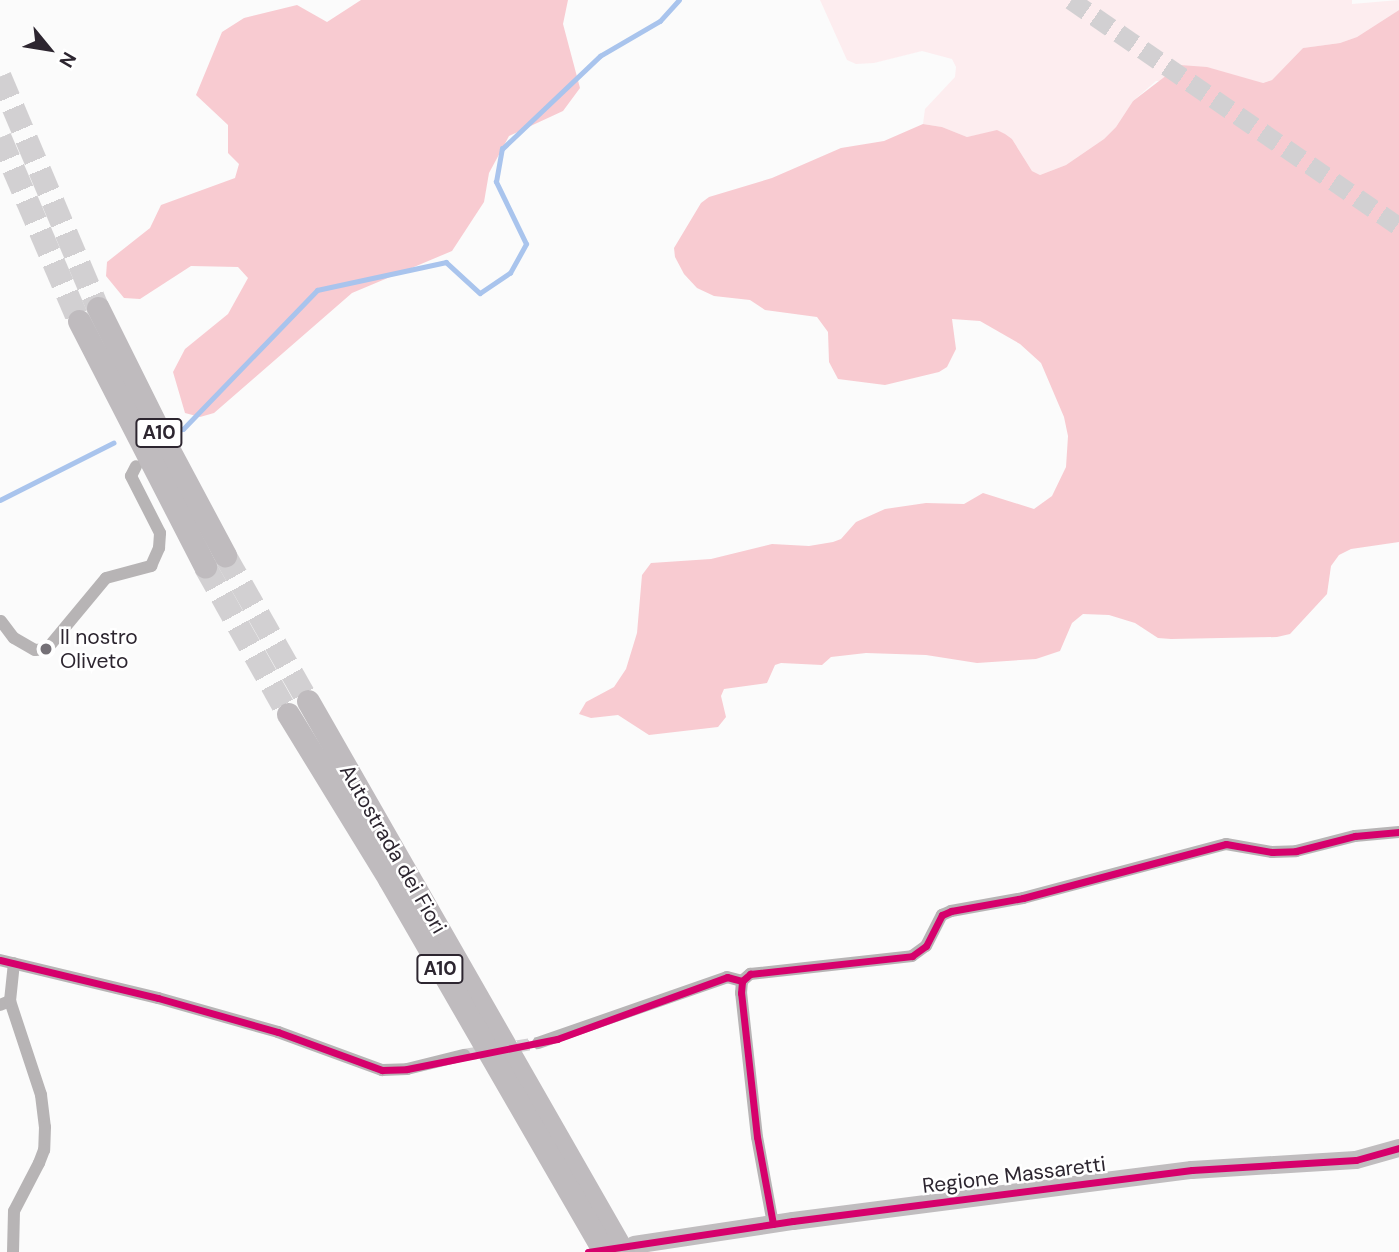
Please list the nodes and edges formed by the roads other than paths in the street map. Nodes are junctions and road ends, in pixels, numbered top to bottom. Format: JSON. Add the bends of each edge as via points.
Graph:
{"nodes":[{"id":1,"x":98,"y":308,"type":"tunnel mouth"},
{"id":2,"x":79,"y":321,"type":"tunnel mouth"},
{"id":3,"x":136,"y":466,"type":"dead end"},
{"id":4,"x":225,"y":555,"type":"tunnel mouth"},
{"id":5,"x":205,"y":566,"type":"tunnel mouth"},
{"id":6,"x":0,"y":621,"type":"edge"},
{"id":7,"x":308,"y":701,"type":"tunnel mouth"},
{"id":8,"x":288,"y":714,"type":"tunnel mouth"},
{"id":9,"x":1399,"y":832,"type":"edge"},
{"id":10,"x":0,"y":960,"type":"edge"},
{"id":11,"x":14,"y":963,"type":"junction"},
{"id":12,"x":742,"y":981,"type":"junction"},
{"id":13,"x":5,"y":1003,"type":"edge"},
{"id":14,"x":538,"y":1043,"type":"tunnel mouth"},
{"id":15,"x":464,"y":1055,"type":"tunnel mouth"},
{"id":16,"x":1399,"y":1148,"type":"edge"},
{"id":17,"x":774,"y":1224,"type":"junction"},
{"id":18,"x":629,"y":1249,"type":"edge"},
{"id":19,"x":12,"y":1252,"type":"edge"},
{"id":20,"x":604,"y":1252,"type":"edge"}],
"edges":[{"from":1,"to":4,"type":"highway","number":"A10"},
{"from":2,"to":5,"type":"highway","number":"A10"},
{"from":3,"to":6,"type":"street","via":[[131,476],[160,533],[151,566],[106,578],[47,649],[35,650],[14,638]]},
{"from":7,"to":18,"type":"highway","name":"Autostrada dei Fiori","number":"A10"},
{"from":8,"to":20,"type":"highway","name":"Autostrada dei Fiori","number":"A10","via":[[389,879]]},
{"from":9,"to":12,"type":"street","via":[[1355,836],[1296,851],[1226,844],[1023,898],[951,911],[942,915],[926,946],[912,956],[768,970]]},
{"from":10,"to":11,"type":"street"},
{"from":11,"to":13,"type":"street"},
{"from":11,"to":15,"type":"street","via":[[278,1032],[382,1070],[407,1069]]},
{"from":12,"to":14,"type":"street","via":[[727,977]]},
{"from":12,"to":17,"type":"street","via":[[757,1137]]},
{"from":13,"to":19,"type":"street","via":[[41,1095],[45,1127],[44,1150],[14,1211]]},
{"from":16,"to":17,"type":"street","name":"Regione Massaretti","via":[[1356,1160],[1192,1170]]},
{"from":17,"to":18,"type":"street","name":"Regione Massaretti"}]}
